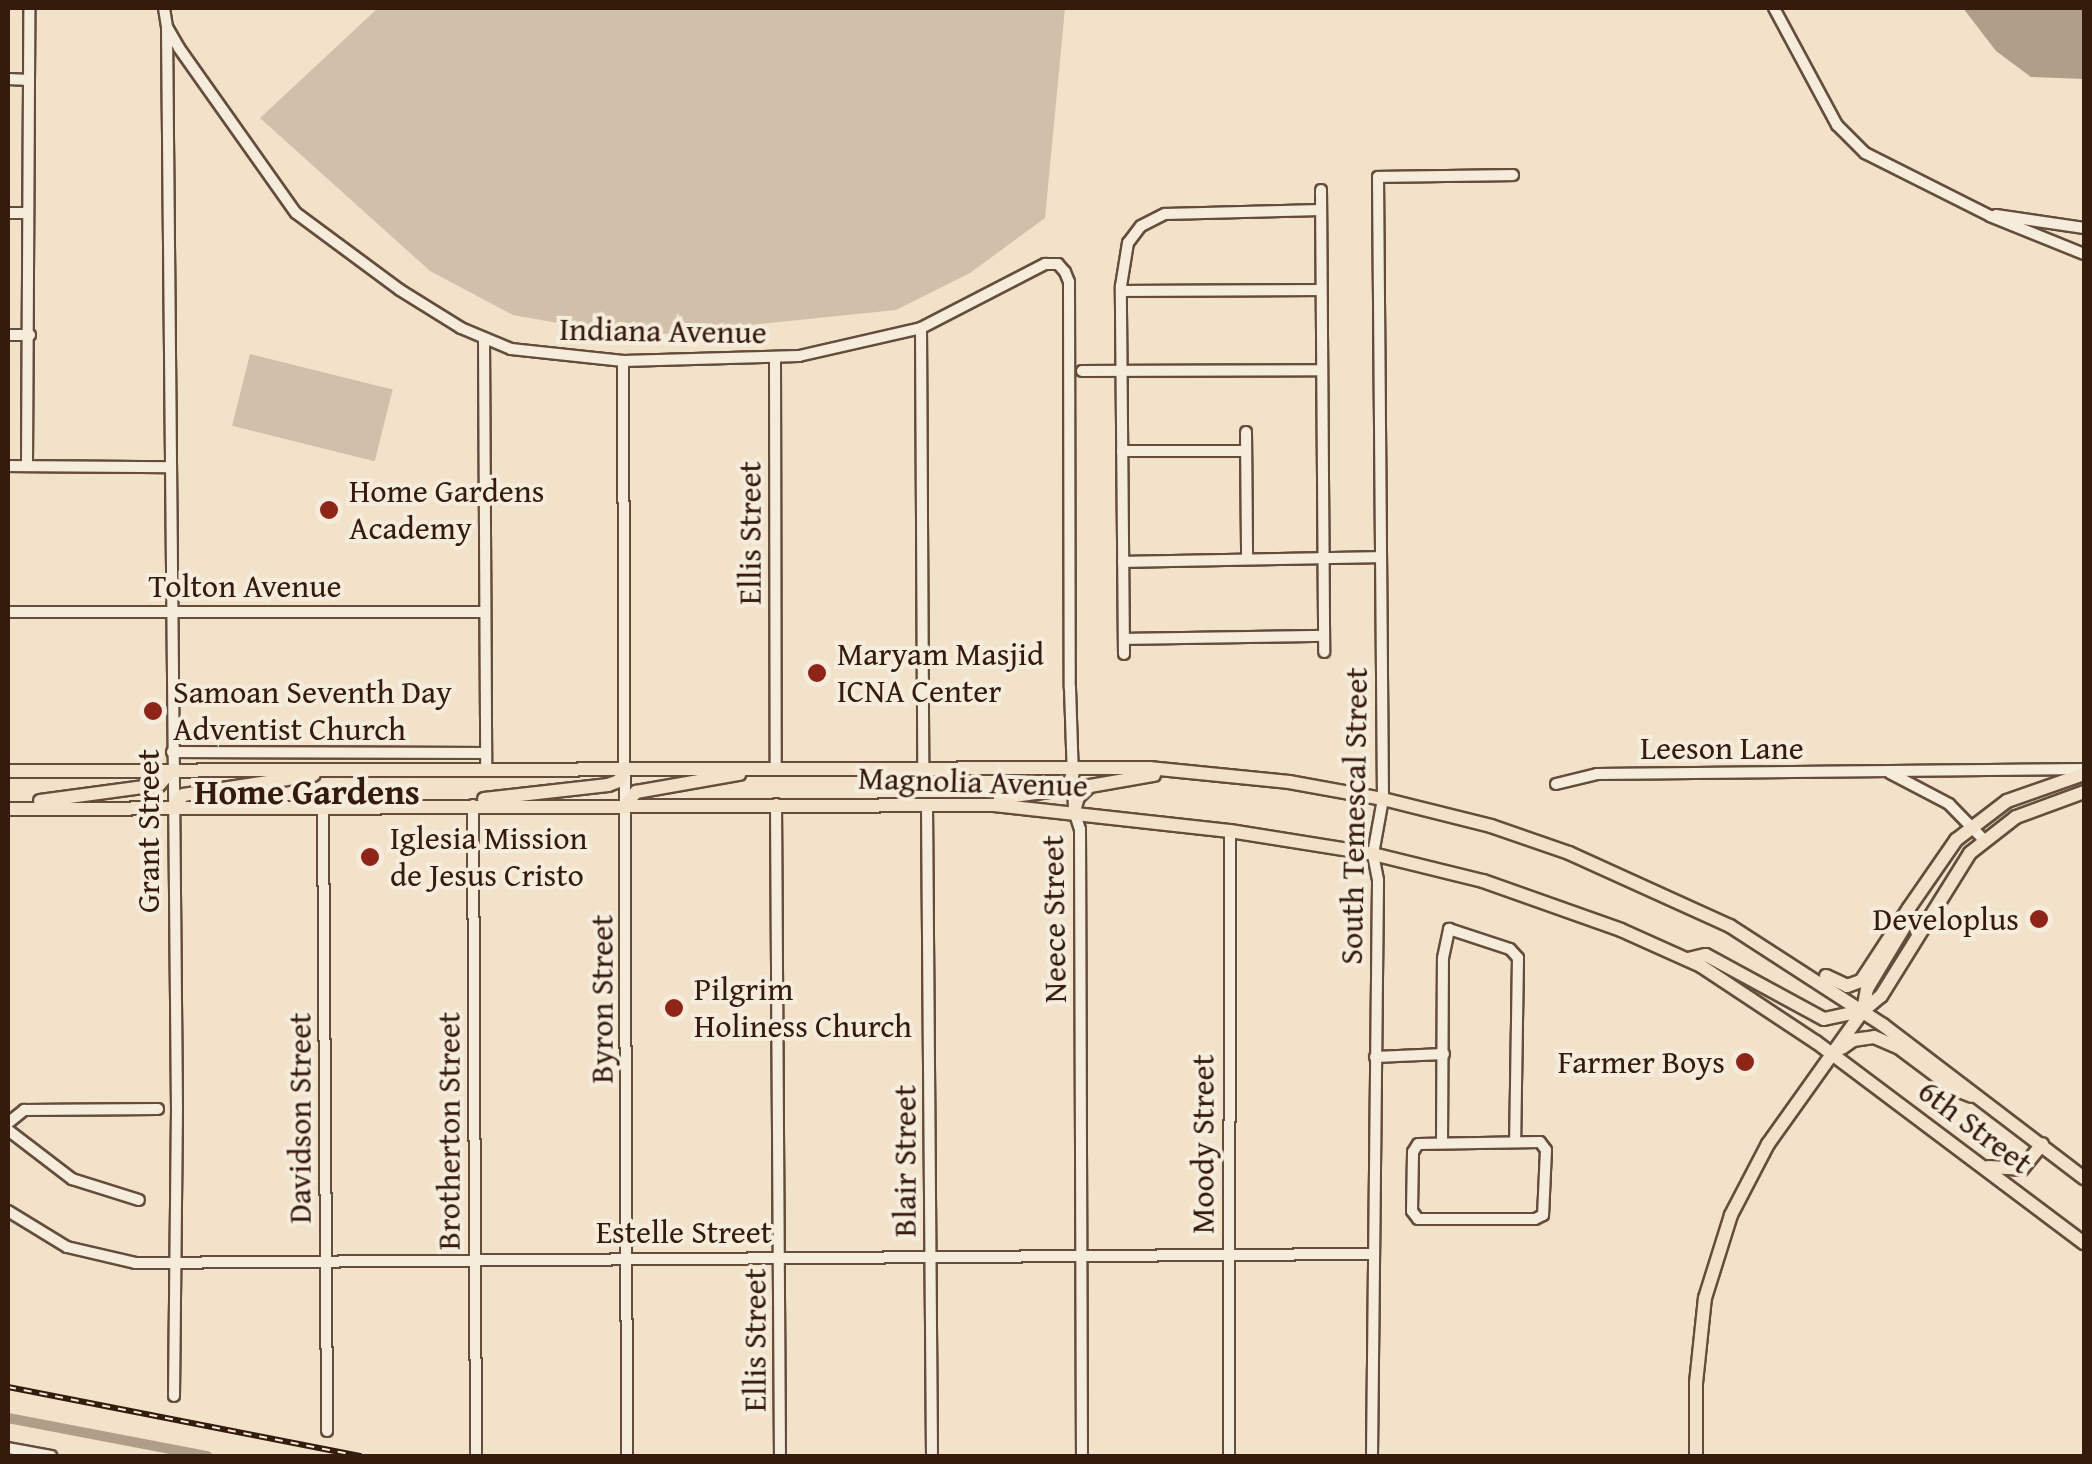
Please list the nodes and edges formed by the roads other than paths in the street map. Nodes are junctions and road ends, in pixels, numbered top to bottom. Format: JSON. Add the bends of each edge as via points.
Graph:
{"nodes":[{"id":1,"x":29,"y":8,"type":"edge"},
{"id":2,"x":164,"y":8,"type":"edge"},
{"id":3,"x":1774,"y":8,"type":"edge"},
{"id":4,"x":167,"y":26,"type":"junction"},
{"id":5,"x":8,"y":79,"type":"edge"},
{"id":6,"x":30,"y":80,"type":"junction"},
{"id":7,"x":1513,"y":176,"type":"dead end"},
{"id":8,"x":1321,"y":190,"type":"dead end"},
{"id":9,"x":1321,"y":210,"type":"junction"},
{"id":10,"x":8,"y":212,"type":"edge"},
{"id":11,"x":26,"y":213,"type":"junction"},
{"id":12,"x":1990,"y":216,"type":"junction"},
{"id":13,"x":2084,"y":228,"type":"edge"},
{"id":14,"x":2084,"y":254,"type":"edge"},
{"id":15,"x":1058,"y":264,"type":"joint"},
{"id":16,"x":1322,"y":290,"type":"junction"},
{"id":17,"x":1121,"y":291,"type":"junction"},
{"id":18,"x":921,"y":328,"type":"junction"},
{"id":19,"x":8,"y":335,"type":"edge"},
{"id":20,"x":30,"y":335,"type":"junction"},
{"id":21,"x":484,"y":339,"type":"junction"},
{"id":22,"x":775,"y":358,"type":"junction"},
{"id":23,"x":623,"y":361,"type":"junction"},
{"id":24,"x":1322,"y":370,"type":"junction"},
{"id":25,"x":1082,"y":371,"type":"dead end"},
{"id":26,"x":1122,"y":372,"type":"junction"},
{"id":27,"x":1246,"y":432,"type":"dead end"},
{"id":28,"x":1122,"y":451,"type":"junction"},
{"id":29,"x":1246,"y":451,"type":"junction"},
{"id":30,"x":8,"y":466,"type":"edge"},
{"id":31,"x":27,"y":466,"type":"junction"},
{"id":32,"x":170,"y":468,"type":"junction"},
{"id":33,"x":1381,"y":557,"type":"junction"},
{"id":34,"x":1323,"y":558,"type":"junction"},
{"id":35,"x":1248,"y":559,"type":"junction"},
{"id":36,"x":1123,"y":562,"type":"junction"},
{"id":37,"x":173,"y":611,"type":"junction"},
{"id":38,"x":8,"y":612,"type":"edge"},
{"id":39,"x":482,"y":612,"type":"junction"},
{"id":40,"x":1324,"y":636,"type":"junction"},
{"id":41,"x":1124,"y":639,"type":"junction"},
{"id":42,"x":1324,"y":652,"type":"dead end"},
{"id":43,"x":1124,"y":654,"type":"dead end"},
{"id":44,"x":172,"y":752,"type":"junction"},
{"id":45,"x":486,"y":753,"type":"junction"},
{"id":46,"x":922,"y":767,"type":"junction"},
{"id":47,"x":626,"y":768,"type":"junction"},
{"id":48,"x":776,"y":768,"type":"junction"},
{"id":49,"x":355,"y":769,"type":"junction"},
{"id":50,"x":486,"y":769,"type":"junction"},
{"id":51,"x":1074,"y":769,"type":"junction"},
{"id":52,"x":172,"y":770,"type":"junction"},
{"id":53,"x":8,"y":771,"type":"edge"},
{"id":54,"x":1184,"y":771,"type":"junction"},
{"id":55,"x":2084,"y":771,"type":"edge"},
{"id":56,"x":1889,"y":773,"type":"junction"},
{"id":57,"x":1556,"y":784,"type":"dead end"},
{"id":58,"x":2084,"y":792,"type":"edge"},
{"id":59,"x":1384,"y":799,"type":"junction"},
{"id":60,"x":626,"y":804,"type":"junction"},
{"id":61,"x":776,"y":804,"type":"junction"},
{"id":62,"x":952,"y":804,"type":"junction"},
{"id":63,"x":473,"y":805,"type":"junction"},
{"id":64,"x":927,"y":805,"type":"junction"},
{"id":65,"x":323,"y":806,"type":"junction"},
{"id":66,"x":8,"y":807,"type":"edge"},
{"id":67,"x":172,"y":808,"type":"junction"},
{"id":68,"x":1074,"y":812,"type":"junction"},
{"id":69,"x":1973,"y":826,"type":"junction"},
{"id":70,"x":1230,"y":830,"type":"junction"},
{"id":71,"x":1984,"y":840,"type":"junction"},
{"id":72,"x":1373,"y":854,"type":"junction"},
{"id":73,"x":1909,"y":908,"type":"junction"},
{"id":74,"x":1777,"y":952,"type":"junction"},
{"id":75,"x":1686,"y":959,"type":"junction"},
{"id":76,"x":1863,"y":1011,"type":"junction"},
{"id":77,"x":1444,"y":1054,"type":"junction"},
{"id":78,"x":1832,"y":1055,"type":"junction"},
{"id":79,"x":1375,"y":1057,"type":"junction"},
{"id":80,"x":1992,"y":1105,"type":"junction"},
{"id":81,"x":158,"y":1108,"type":"dead end"},
{"id":82,"x":8,"y":1126,"type":"edge"},
{"id":83,"x":1515,"y":1142,"type":"junction"},
{"id":84,"x":1442,"y":1143,"type":"junction"},
{"id":85,"x":2042,"y":1144,"type":"junction"},
{"id":86,"x":1976,"y":1163,"type":"junction"},
{"id":87,"x":2084,"y":1178,"type":"edge"},
{"id":88,"x":138,"y":1200,"type":"dead end"},
{"id":89,"x":8,"y":1210,"type":"edge"},
{"id":90,"x":2084,"y":1243,"type":"edge"},
{"id":91,"x":1374,"y":1254,"type":"junction"},
{"id":92,"x":930,"y":1256,"type":"junction"},
{"id":93,"x":1082,"y":1256,"type":"junction"},
{"id":94,"x":780,"y":1257,"type":"junction"},
{"id":95,"x":629,"y":1258,"type":"junction"},
{"id":96,"x":1228,"y":1258,"type":"junction"},
{"id":97,"x":475,"y":1259,"type":"junction"},
{"id":98,"x":326,"y":1260,"type":"junction"},
{"id":99,"x":175,"y":1264,"type":"junction"},
{"id":100,"x":174,"y":1396,"type":"dead end"},
{"id":101,"x":327,"y":1431,"type":"dead end"},
{"id":102,"x":8,"y":1448,"type":"edge"},
{"id":103,"x":52,"y":1456,"type":"edge"},
{"id":104,"x":476,"y":1456,"type":"edge"},
{"id":105,"x":627,"y":1456,"type":"edge"},
{"id":106,"x":780,"y":1456,"type":"edge"},
{"id":107,"x":932,"y":1456,"type":"edge"},
{"id":108,"x":1082,"y":1456,"type":"edge"},
{"id":109,"x":1230,"y":1456,"type":"edge"},
{"id":110,"x":1372,"y":1456,"type":"edge"},
{"id":111,"x":1696,"y":1456,"type":"edge"}],
"edges":[{"from":1,"to":6,"type":"street"},
{"from":2,"to":4,"type":"street","name":"Indiana Avenue"},
{"from":3,"to":12,"type":"street","via":[[1837,125],[1864,153]]},
{"from":4,"to":21,"type":"street","name":"Indiana Avenue","via":[[304,221],[400,290]]},
{"from":4,"to":32,"type":"street","name":"Grant Street"},
{"from":5,"to":6,"type":"street"},
{"from":6,"to":11,"type":"street"},
{"from":7,"to":33,"type":"street","name":"South Temescal Street","via":[[1378,177]]},
{"from":8,"to":9,"type":"street"},
{"from":9,"to":16,"type":"street"},
{"from":9,"to":17,"type":"street","via":[[1165,214],[1128,243]]},
{"from":10,"to":11,"type":"street"},
{"from":11,"to":20,"type":"street"},
{"from":12,"to":13,"type":"street"},
{"from":12,"to":14,"type":"street"},
{"from":15,"to":18,"type":"street","name":"Indiana Avenue","via":[[1045,264]]},
{"from":15,"to":51,"type":"street","name":"Neece Street","via":[[1070,282]]},
{"from":16,"to":17,"type":"street"},
{"from":16,"to":24,"type":"street"},
{"from":17,"to":26,"type":"street"},
{"from":18,"to":22,"type":"street","name":"Indiana Avenue"},
{"from":18,"to":46,"type":"street"},
{"from":19,"to":20,"type":"street"},
{"from":20,"to":31,"type":"street"},
{"from":21,"to":23,"type":"street","name":"Indiana Avenue","via":[[529,353]]},
{"from":21,"to":39,"type":"street"},
{"from":22,"to":23,"type":"street","name":"Indiana Avenue"},
{"from":22,"to":48,"type":"street","name":"Ellis Street"},
{"from":23,"to":47,"type":"street","name":"Byron Street"},
{"from":24,"to":26,"type":"street"},
{"from":24,"to":34,"type":"street"},
{"from":25,"to":26,"type":"street"},
{"from":26,"to":28,"type":"street"},
{"from":27,"to":29,"type":"street"},
{"from":28,"to":29,"type":"street"},
{"from":28,"to":36,"type":"street"},
{"from":29,"to":35,"type":"street"},
{"from":30,"to":31,"type":"street"},
{"from":31,"to":32,"type":"street"},
{"from":32,"to":37,"type":"street","name":"Grant Street"},
{"from":33,"to":34,"type":"street"},
{"from":33,"to":59,"type":"street","name":"South Temescal Street"},
{"from":34,"to":35,"type":"street"},
{"from":34,"to":40,"type":"street"},
{"from":35,"to":36,"type":"street"},
{"from":36,"to":41,"type":"street"},
{"from":37,"to":38,"type":"street","name":"Tolton Avenue"},
{"from":37,"to":39,"type":"street","name":"Tolton Avenue"},
{"from":37,"to":44,"type":"street","name":"Grant Street"},
{"from":39,"to":45,"type":"street"},
{"from":40,"to":41,"type":"street"},
{"from":40,"to":42,"type":"street"},
{"from":41,"to":43,"type":"street"},
{"from":44,"to":45,"type":"street"},
{"from":44,"to":52,"type":"street","name":"Grant Street"},
{"from":45,"to":50,"type":"street"},
{"from":46,"to":48,"type":"main road","name":"Magnolia Avenue"},
{"from":46,"to":51,"type":"main road","name":"Magnolia Avenue"},
{"from":47,"to":48,"type":"main road","name":"Magnolia Avenue"},
{"from":47,"to":50,"type":"main road","name":"Magnolia Avenue"},
{"from":47,"to":60,"type":"street","name":"Byron Street"},
{"from":47,"to":63,"type":"main road","via":[[608,785],[488,797]]},
{"from":48,"to":60,"type":"main road","via":[[636,792]]},
{"from":49,"to":50,"type":"main road","name":"Magnolia Avenue"},
{"from":49,"to":52,"type":"main road","name":"Magnolia Avenue"},
{"from":49,"to":67,"type":"main road","via":[[183,795]]},
{"from":51,"to":54,"type":"main road","name":"Magnolia Avenue"},
{"from":51,"to":62,"type":"main road","via":[[1058,790]]},
{"from":51,"to":68,"type":"street","name":"Neece Street"},
{"from":52,"to":53,"type":"main road","name":"Magnolia Avenue"},
{"from":52,"to":66,"type":"main road","via":[[159,786]]},
{"from":52,"to":67,"type":"street","name":"Grant Street"},
{"from":54,"to":59,"type":"main road","name":"Magnolia Avenue"},
{"from":54,"to":68,"type":"main road","via":[[1095,784],[1080,792]]},
{"from":55,"to":56,"type":"street","name":"Leeson Lane"},
{"from":55,"to":69,"type":"main road","via":[[2030,790]]},
{"from":56,"to":57,"type":"street","name":"Leeson Lane","via":[[1597,774]]},
{"from":56,"to":69,"type":"street","name":"Leeson Lane","via":[[1933,793]]},
{"from":58,"to":71,"type":"main road","via":[[2038,806]]},
{"from":59,"to":72,"type":"street","name":"South Temescal Street"},
{"from":59,"to":74,"type":"main road","name":"Magnolia Avenue","via":[[1569,853]]},
{"from":60,"to":61,"type":"main road","name":"Magnolia Avenue"},
{"from":60,"to":63,"type":"main road","name":"Magnolia Avenue"},
{"from":60,"to":95,"type":"street","name":"Byron Street"},
{"from":61,"to":64,"type":"main road","name":"Magnolia Avenue"},
{"from":61,"to":94,"type":"street","name":"Ellis Street"},
{"from":62,"to":64,"type":"main road","name":"Magnolia Avenue"},
{"from":62,"to":68,"type":"main road","name":"Magnolia Avenue"},
{"from":63,"to":65,"type":"main road","name":"Magnolia Avenue"},
{"from":63,"to":97,"type":"street","name":"Brotherton Street"},
{"from":64,"to":92,"type":"street","name":"Blair Street"},
{"from":65,"to":67,"type":"main road","name":"Magnolia Avenue"},
{"from":65,"to":98,"type":"street","name":"Davidson Street"},
{"from":66,"to":67,"type":"main road","name":"Magnolia Avenue"},
{"from":67,"to":99,"type":"street","name":"Grant Street"},
{"from":68,"to":70,"type":"main road","name":"Magnolia Avenue"},
{"from":68,"to":93,"type":"street","name":"Neece Street","via":[[1080,829]]},
{"from":69,"to":71,"type":"street","name":"Leeson Lane"},
{"from":69,"to":73,"type":"main road"},
{"from":70,"to":72,"type":"main road","name":"Magnolia Avenue"},
{"from":70,"to":96,"type":"street","name":"Moody Street"},
{"from":71,"to":76,"type":"main road","via":[[1942,892],[1881,996]]},
{"from":72,"to":75,"type":"main road","name":"Magnolia Avenue","via":[[1482,881]]},
{"from":72,"to":79,"type":"street","name":"South Temescal Street"},
{"from":73,"to":74,"type":"main road","via":[[1854,986]]},
{"from":73,"to":76,"type":"main road","via":[[1909,919],[1866,989]]},
{"from":74,"to":76,"type":"main road","name":"Magnolia Avenue"},
{"from":75,"to":76,"type":"main road","via":[[1706,955],[1824,1018]]},
{"from":75,"to":78,"type":"main road","name":"Magnolia Avenue"},
{"from":76,"to":78,"type":"main road"},
{"from":76,"to":80,"type":"main road","name":"6th Street"},
{"from":77,"to":79,"type":"street"},
{"from":77,"to":83,"type":"street","via":[[1449,929],[1510,949],[1518,958]]},
{"from":77,"to":84,"type":"street"},
{"from":78,"to":80,"type":"main road","via":[[1853,1040],[1874,1038]]},
{"from":78,"to":86,"type":"main road","name":"6th Street"},
{"from":78,"to":111,"type":"main road","via":[[1768,1144],[1716,1256],[1698,1340]]},
{"from":79,"to":91,"type":"street","name":"South Temescal Street"},
{"from":80,"to":85,"type":"main road","name":"6th Street"},
{"from":81,"to":82,"type":"street","via":[[24,1110]]},
{"from":82,"to":88,"type":"street","via":[[72,1180]]},
{"from":83,"to":84,"type":"street"},
{"from":83,"to":84,"type":"street","via":[[1540,1142],[1546,1150],[1543,1215],[1418,1219],[1412,1211],[1413,1152],[1418,1144]]},
{"from":85,"to":86,"type":"main road","via":[[2022,1169]]},
{"from":85,"to":87,"type":"main road","name":"6th Street"},
{"from":86,"to":90,"type":"main road","name":"6th Street"},
{"from":89,"to":99,"type":"street","name":"Estelle Street","via":[[46,1236],[94,1256]]},
{"from":91,"to":96,"type":"street","name":"Estelle Street"},
{"from":91,"to":110,"type":"street","name":"South Temescal Street"},
{"from":92,"to":93,"type":"street","name":"Estelle Street"},
{"from":92,"to":94,"type":"street","name":"Estelle Street"},
{"from":92,"to":107,"type":"street","name":"Blair Street"},
{"from":93,"to":96,"type":"street","name":"Estelle Street"},
{"from":93,"to":108,"type":"street","name":"Neece Street"},
{"from":94,"to":95,"type":"street","name":"Estelle Street"},
{"from":94,"to":106,"type":"street","name":"Ellis Street"},
{"from":95,"to":97,"type":"street","name":"Estelle Street"},
{"from":95,"to":105,"type":"street","name":"Byron Street"},
{"from":96,"to":109,"type":"street","name":"Moody Street"},
{"from":97,"to":98,"type":"street","name":"Estelle Street"},
{"from":97,"to":104,"type":"street","name":"Brotherton Street"},
{"from":98,"to":99,"type":"street","name":"Estelle Street"},
{"from":98,"to":101,"type":"street","name":"Davidson Street"},
{"from":99,"to":100,"type":"street","name":"Grant Street"},
{"from":102,"to":103,"type":"street"}]}
